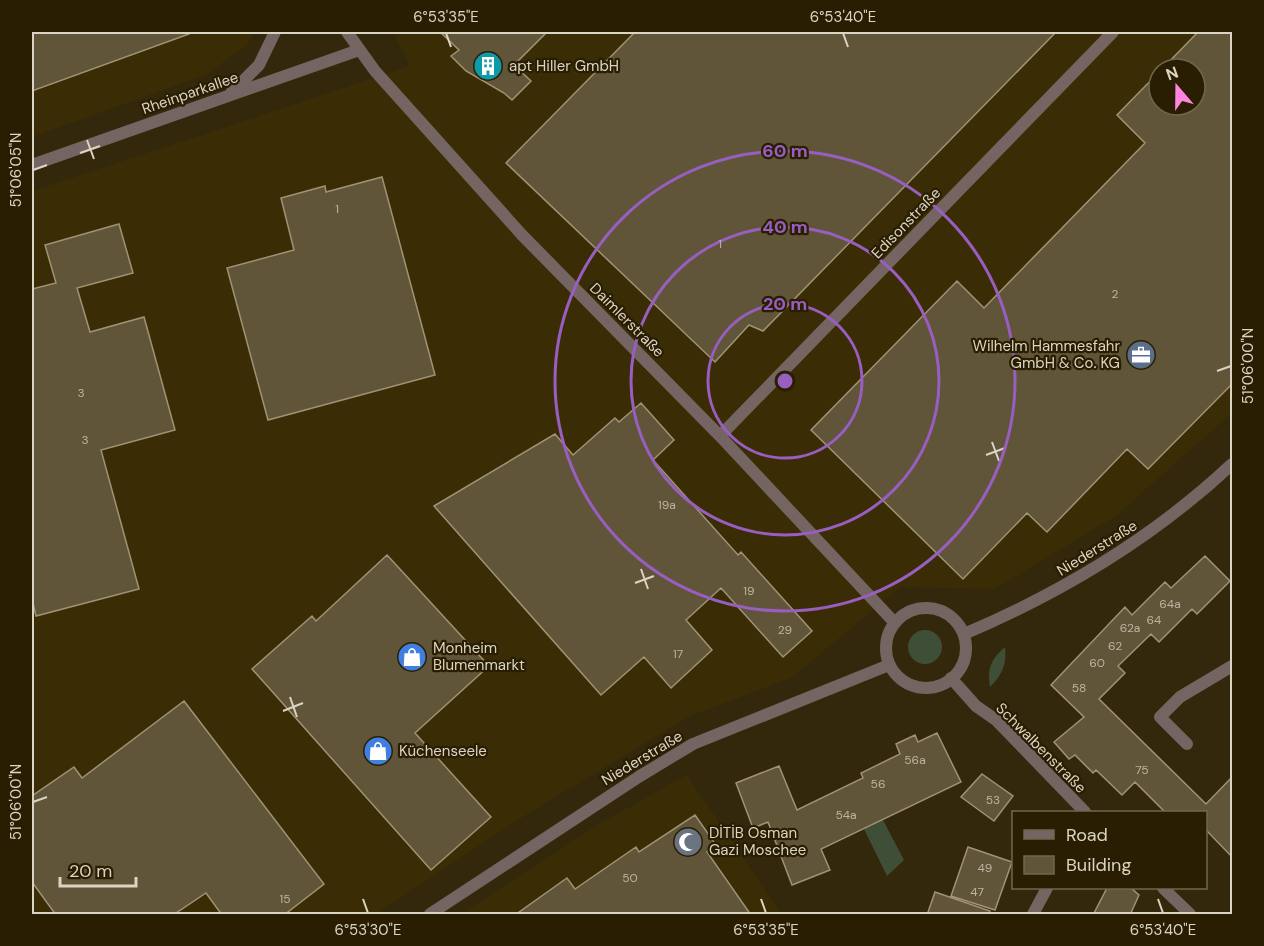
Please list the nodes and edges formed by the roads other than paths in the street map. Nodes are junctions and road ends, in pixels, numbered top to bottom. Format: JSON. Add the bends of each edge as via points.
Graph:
{"nodes":[{"id":1,"x":275,"y":32,"type":"edge"},
{"id":2,"x":346,"y":32,"type":"edge"},
{"id":3,"x":1113,"y":32,"type":"edge"},
{"id":4,"x":359,"y":50,"type":"junction"},
{"id":5,"x":229,"y":95,"type":"junction"},
{"id":6,"x":32,"y":165,"type":"edge"},
{"id":7,"x":720,"y":436,"type":"junction"},
{"id":8,"x":1233,"y":464,"type":"edge"},
{"id":9,"x":894,"y":622,"type":"junction"},
{"id":10,"x":964,"y":633,"type":"junction"},
{"id":11,"x":889,"y":665,"type":"junction"},
{"id":12,"x":1233,"y":666,"type":"edge"},
{"id":13,"x":951,"y":678,"type":"junction"},
{"id":14,"x":1187,"y":744,"type":"dead end"},
{"id":15,"x":1083,"y":811,"type":"edge"},
{"id":16,"x":1046,"y":889,"type":"edge"},
{"id":17,"x":1164,"y":889,"type":"edge"},
{"id":18,"x":430,"y":915,"type":"edge"},
{"id":19,"x":1033,"y":915,"type":"edge"},
{"id":20,"x":1190,"y":915,"type":"edge"}],
"edges":[{"from":1,"to":5,"type":"street","via":[[259,65]]},
{"from":2,"to":4,"type":"street","name":"Daimlerstraße"},
{"from":3,"to":7,"type":"street","name":"Edisonstraße"},
{"from":4,"to":5,"type":"street","name":"Rheinparkallee"},
{"from":4,"to":7,"type":"street","name":"Daimlerstraße","via":[[522,235]]},
{"from":5,"to":6,"type":"street","name":"Rheinparkallee"},
{"from":7,"to":9,"type":"street","name":"Daimlerstraße"},
{"from":8,"to":10,"type":"street","name":"Niederstraße","via":[[1199,495],[1082,578]]},
{"from":9,"to":10,"type":"street","via":[[918,608],[932,608],[946,612]]},
{"from":9,"to":11,"type":"street","via":[[886,638]]},
{"from":10,"to":13,"type":"street","via":[[965,658]]},
{"from":11,"to":13,"type":"street","via":[[901,679],[917,687],[941,685]]},
{"from":11,"to":18,"type":"street","name":"Niederstraße","via":[[693,744]]},
{"from":12,"to":14,"type":"street","via":[[1180,697],[1160,717]]},
{"from":13,"to":15,"type":"street","name":"Schwalbenstraße"},
{"from":16,"to":19,"type":"street"},
{"from":17,"to":20,"type":"street"}]}
